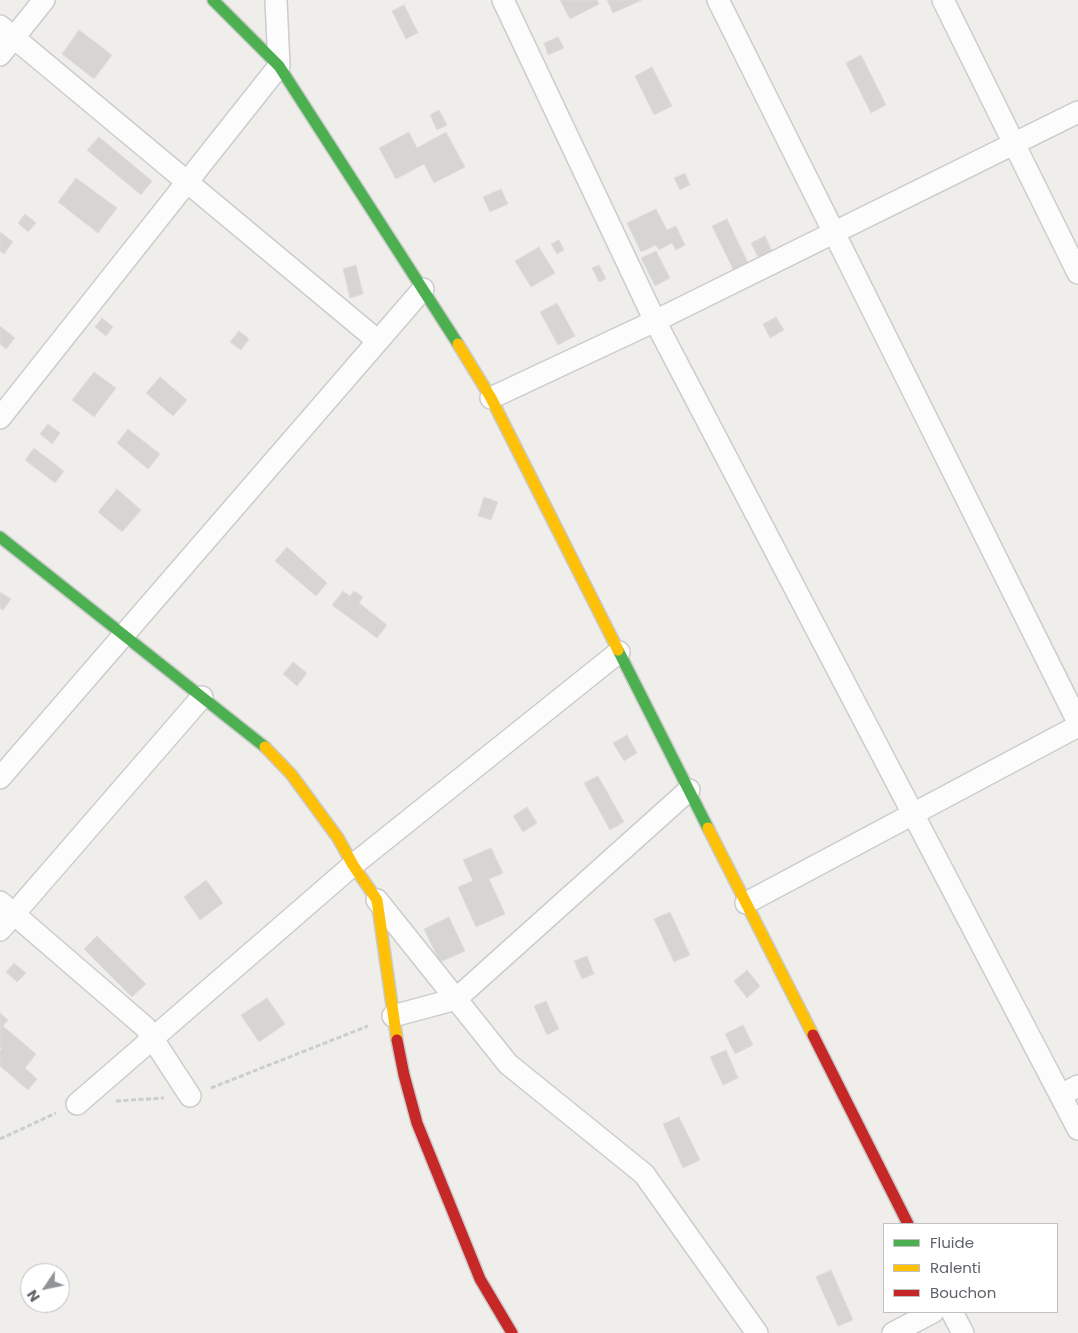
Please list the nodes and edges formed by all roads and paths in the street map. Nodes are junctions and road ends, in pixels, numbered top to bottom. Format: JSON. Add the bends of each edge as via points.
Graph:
{"nodes":[{"id":1,"x":44,"y":0,"type":"edge"},
{"id":2,"x":213,"y":0,"type":"edge"},
{"id":3,"x":276,"y":0,"type":"edge"},
{"id":4,"x":504,"y":0,"type":"edge"},
{"id":5,"x":718,"y":0,"type":"edge"},
{"id":6,"x":943,"y":0,"type":"edge"},
{"id":7,"x":7,"y":32,"type":"edge"},
{"id":8,"x":0,"y":55,"type":"edge"},
{"id":9,"x":280,"y":66,"type":"junction"},
{"id":10,"x":1078,"y":112,"type":"edge"},
{"id":11,"x":1015,"y":143,"type":"junction"},
{"id":12,"x":188,"y":182,"type":"junction"},
{"id":13,"x":834,"y":234,"type":"junction"},
{"id":14,"x":1078,"y":273,"type":"edge"},
{"id":15,"x":423,"y":288,"type":"junction"},
{"id":16,"x":655,"y":321,"type":"junction"},
{"id":17,"x":378,"y":341,"type":"junction"},
{"id":18,"x":491,"y":398,"type":"junction"},
{"id":19,"x":0,"y":418,"type":"edge"},
{"id":20,"x":0,"y":537,"type":"edge"},
{"id":21,"x":124,"y":635,"type":"junction"},
{"id":22,"x":619,"y":652,"type":"junction"},
{"id":23,"x":202,"y":697,"type":"junction"},
{"id":24,"x":1078,"y":722,"type":"edge"},
{"id":25,"x":1078,"y":726,"type":"edge"},
{"id":26,"x":0,"y":778,"type":"edge"},
{"id":27,"x":689,"y":790,"type":"junction"},
{"id":28,"x":913,"y":814,"type":"junction"},
{"id":29,"x":353,"y":864,"type":"junction"},
{"id":30,"x":377,"y":900,"type":"junction"},
{"id":31,"x":746,"y":903,"type":"junction"},
{"id":32,"x":7,"y":908,"type":"edge"},
{"id":33,"x":0,"y":930,"type":"edge"},
{"id":34,"x":456,"y":999,"type":"junction"},
{"id":35,"x":393,"y":1016,"type":"junction"},
{"id":36,"x":153,"y":1039,"type":"junction"},
{"id":37,"x":1069,"y":1091,"type":"edge"},
{"id":38,"x":190,"y":1096,"type":"dead end"},
{"id":39,"x":77,"y":1104,"type":"dead end"},
{"id":40,"x":1078,"y":1128,"type":"edge"},
{"id":41,"x":907,"y":1223,"type":"edge"},
{"id":42,"x":931,"y":1313,"type":"edge"},
{"id":43,"x":953,"y":1313,"type":"edge"},
{"id":44,"x":512,"y":1333,"type":"edge"},
{"id":45,"x":757,"y":1333,"type":"edge"},
{"id":46,"x":893,"y":1333,"type":"edge"},
{"id":47,"x":963,"y":1333,"type":"edge"}],
"edges":[{"from":1,"to":7,"type":"street"},
{"from":2,"to":9,"type":"street"},
{"from":3,"to":9,"type":"street"},
{"from":4,"to":16,"type":"street"},
{"from":5,"to":13,"type":"street"},
{"from":6,"to":11,"type":"street"},
{"from":7,"to":8,"type":"street"},
{"from":7,"to":12,"type":"street"},
{"from":9,"to":12,"type":"street"},
{"from":9,"to":15,"type":"street"},
{"from":10,"to":11,"type":"street"},
{"from":11,"to":13,"type":"street"},
{"from":11,"to":14,"type":"street"},
{"from":12,"to":17,"type":"street"},
{"from":12,"to":19,"type":"street"},
{"from":13,"to":16,"type":"street"},
{"from":13,"to":24,"type":"street"},
{"from":15,"to":17,"type":"street"},
{"from":15,"to":18,"type":"street"},
{"from":16,"to":18,"type":"street"},
{"from":16,"to":28,"type":"street"},
{"from":17,"to":21,"type":"street"},
{"from":18,"to":22,"type":"street"},
{"from":20,"to":21,"type":"street"},
{"from":21,"to":23,"type":"street"},
{"from":21,"to":26,"type":"street"},
{"from":22,"to":27,"type":"street"},
{"from":22,"to":29,"type":"street"},
{"from":23,"to":29,"type":"street","via":[[262,744],[291,774]]},
{"from":23,"to":32,"type":"street"},
{"from":25,"to":28,"type":"street"},
{"from":27,"to":31,"type":"street"},
{"from":27,"to":34,"type":"street"},
{"from":28,"to":31,"type":"street"},
{"from":28,"to":37,"type":"street"},
{"from":29,"to":30,"type":"street"},
{"from":29,"to":36,"type":"street"},
{"from":30,"to":34,"type":"street"},
{"from":30,"to":35,"type":"street"},
{"from":31,"to":41,"type":"street"},
{"from":32,"to":33,"type":"street"},
{"from":32,"to":36,"type":"street","via":[[145,1027]]},
{"from":34,"to":35,"type":"street"},
{"from":34,"to":45,"type":"street","via":[[508,1064],[644,1174]]},
{"from":35,"to":44,"type":"street","via":[[417,1123],[480,1280]]},
{"from":36,"to":38,"type":"street"},
{"from":36,"to":39,"type":"street"},
{"from":37,"to":40,"type":"street"},
{"from":42,"to":46,"type":"street"},
{"from":43,"to":47,"type":"street"}]}
